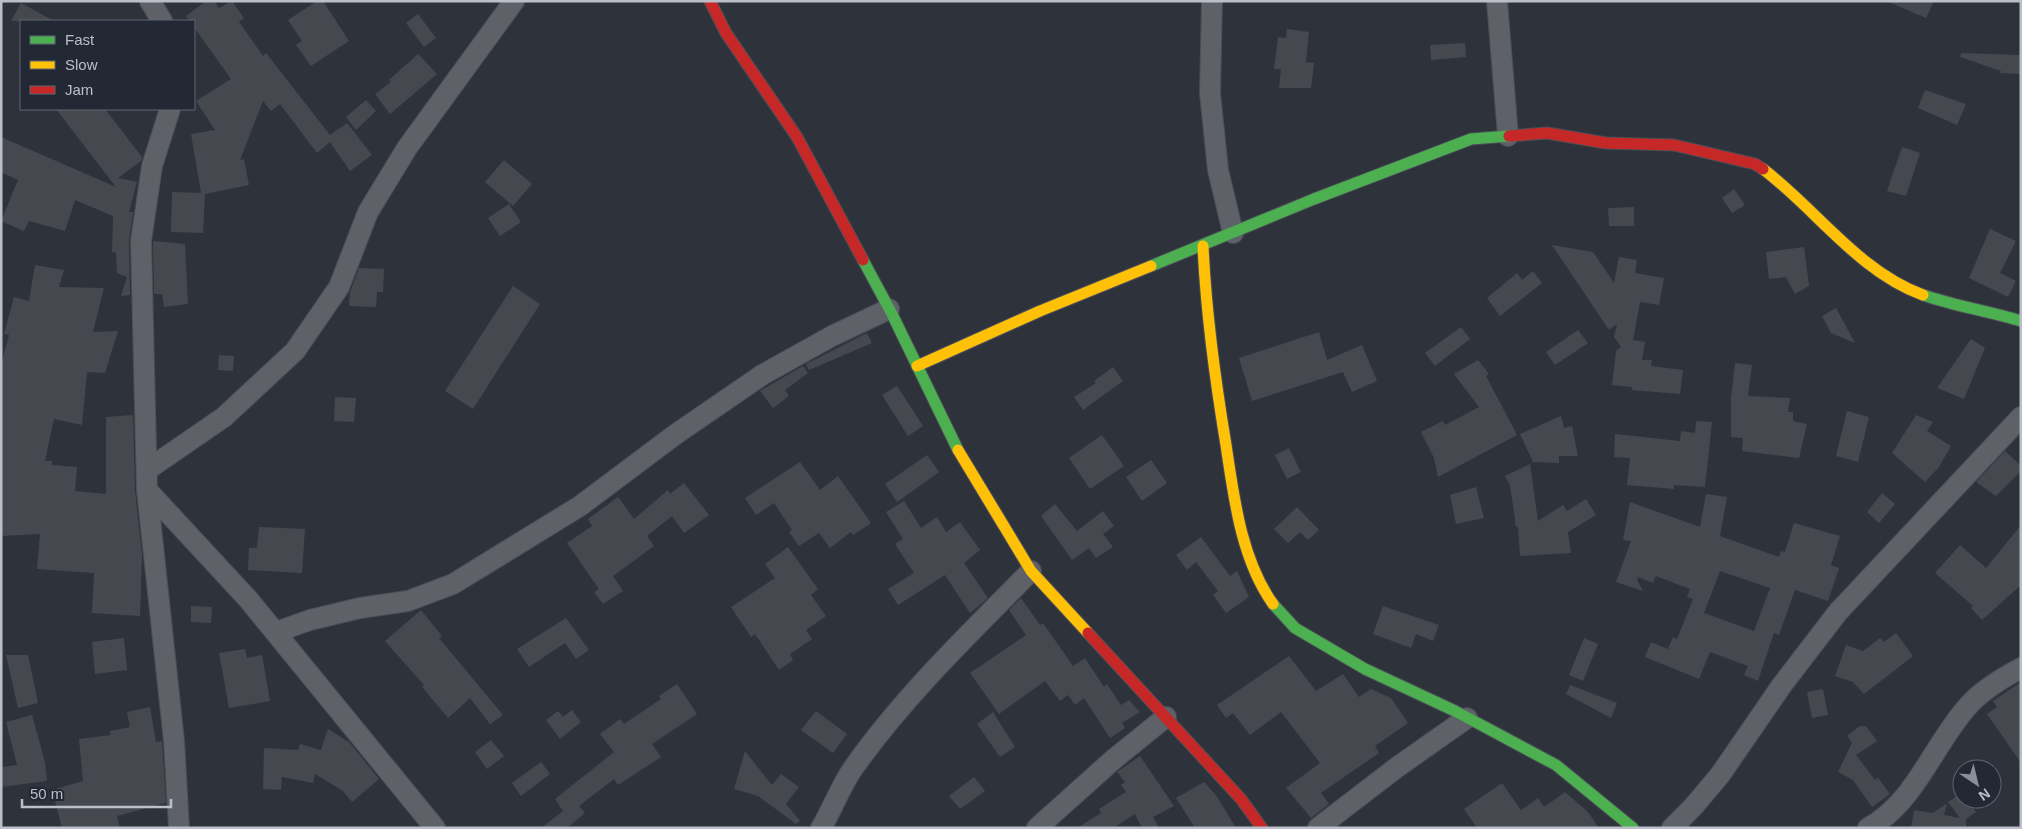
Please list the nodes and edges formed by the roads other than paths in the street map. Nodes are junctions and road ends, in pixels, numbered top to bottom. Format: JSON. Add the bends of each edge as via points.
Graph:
{"nodes":[{"id":1,"x":150,"y":1,"type":"edge"},
{"id":2,"x":514,"y":1,"type":"edge"},
{"id":3,"x":710,"y":1,"type":"edge"},
{"id":4,"x":1212,"y":1,"type":"edge"},
{"id":5,"x":1497,"y":1,"type":"edge"},
{"id":6,"x":161,"y":20,"type":"edge"},
{"id":7,"x":170,"y":110,"type":"edge"},
{"id":8,"x":1508,"y":136,"type":"junction"},
{"id":9,"x":1233,"y":233,"type":"junction"},
{"id":10,"x":1203,"y":246,"type":"junction"},
{"id":11,"x":889,"y":309,"type":"junction"},
{"id":12,"x":2021,"y":321,"type":"edge"},
{"id":13,"x":917,"y":366,"type":"junction"},
{"id":14,"x":2021,"y":417,"type":"edge"},
{"id":15,"x":147,"y":480,"type":"junction"},
{"id":16,"x":1031,"y":572,"type":"junction"},
{"id":17,"x":276,"y":632,"type":"junction"},
{"id":18,"x":2021,"y":668,"type":"edge"},
{"id":19,"x":1166,"y":716,"type":"junction"},
{"id":20,"x":1467,"y":718,"type":"junction"},
{"id":21,"x":179,"y":828,"type":"edge"},
{"id":22,"x":436,"y":828,"type":"edge"},
{"id":23,"x":822,"y":828,"type":"edge"},
{"id":24,"x":1037,"y":828,"type":"edge"},
{"id":25,"x":1262,"y":828,"type":"edge"},
{"id":26,"x":1318,"y":828,"type":"edge"},
{"id":27,"x":1633,"y":828,"type":"edge"},
{"id":28,"x":1672,"y":828,"type":"edge"},
{"id":29,"x":1868,"y":828,"type":"edge"}],
"edges":[{"from":1,"to":6,"type":"street"},
{"from":2,"to":15,"type":"street","via":[[407,148],[368,212],[339,287],[295,351],[224,417]]},
{"from":3,"to":11,"type":"street","via":[[726,33],[797,137]]},
{"from":4,"to":9,"type":"street","via":[[1210,93],[1218,170]]},
{"from":5,"to":8,"type":"street"},
{"from":7,"to":15,"type":"street","via":[[152,166],[141,241]]},
{"from":8,"to":9,"type":"street","via":[[1471,139]]},
{"from":8,"to":12,"type":"street","via":[[1546,133],[1606,143],[1674,145],[1756,164],[1866,261],[1901,287],[1948,304]]},
{"from":9,"to":10,"type":"street"},
{"from":10,"to":13,"type":"street"},
{"from":10,"to":20,"type":"street","via":[[1206,306],[1225,446],[1236,508],[1263,590],[1295,628],[1365,670]]},
{"from":11,"to":13,"type":"street"},
{"from":11,"to":17,"type":"street","via":[[762,375],[580,506],[453,584],[408,601],[360,608]]},
{"from":13,"to":16,"type":"street","via":[[961,457]]},
{"from":14,"to":28,"type":"street","via":[[1838,612],[1782,685],[1720,775]]},
{"from":15,"to":17,"type":"street"},
{"from":15,"to":21,"type":"street","via":[[174,741]]},
{"from":16,"to":19,"type":"street"},
{"from":16,"to":23,"type":"street","via":[[941,662],[894,716],[852,768]]},
{"from":17,"to":22,"type":"street"},
{"from":18,"to":29,"type":"street","via":[[1999,680],[1969,705],[1896,809]]},
{"from":19,"to":24,"type":"street"},
{"from":19,"to":25,"type":"street","via":[[1241,799]]},
{"from":20,"to":26,"type":"street"},
{"from":20,"to":27,"type":"street","via":[[1556,765]]}]}
